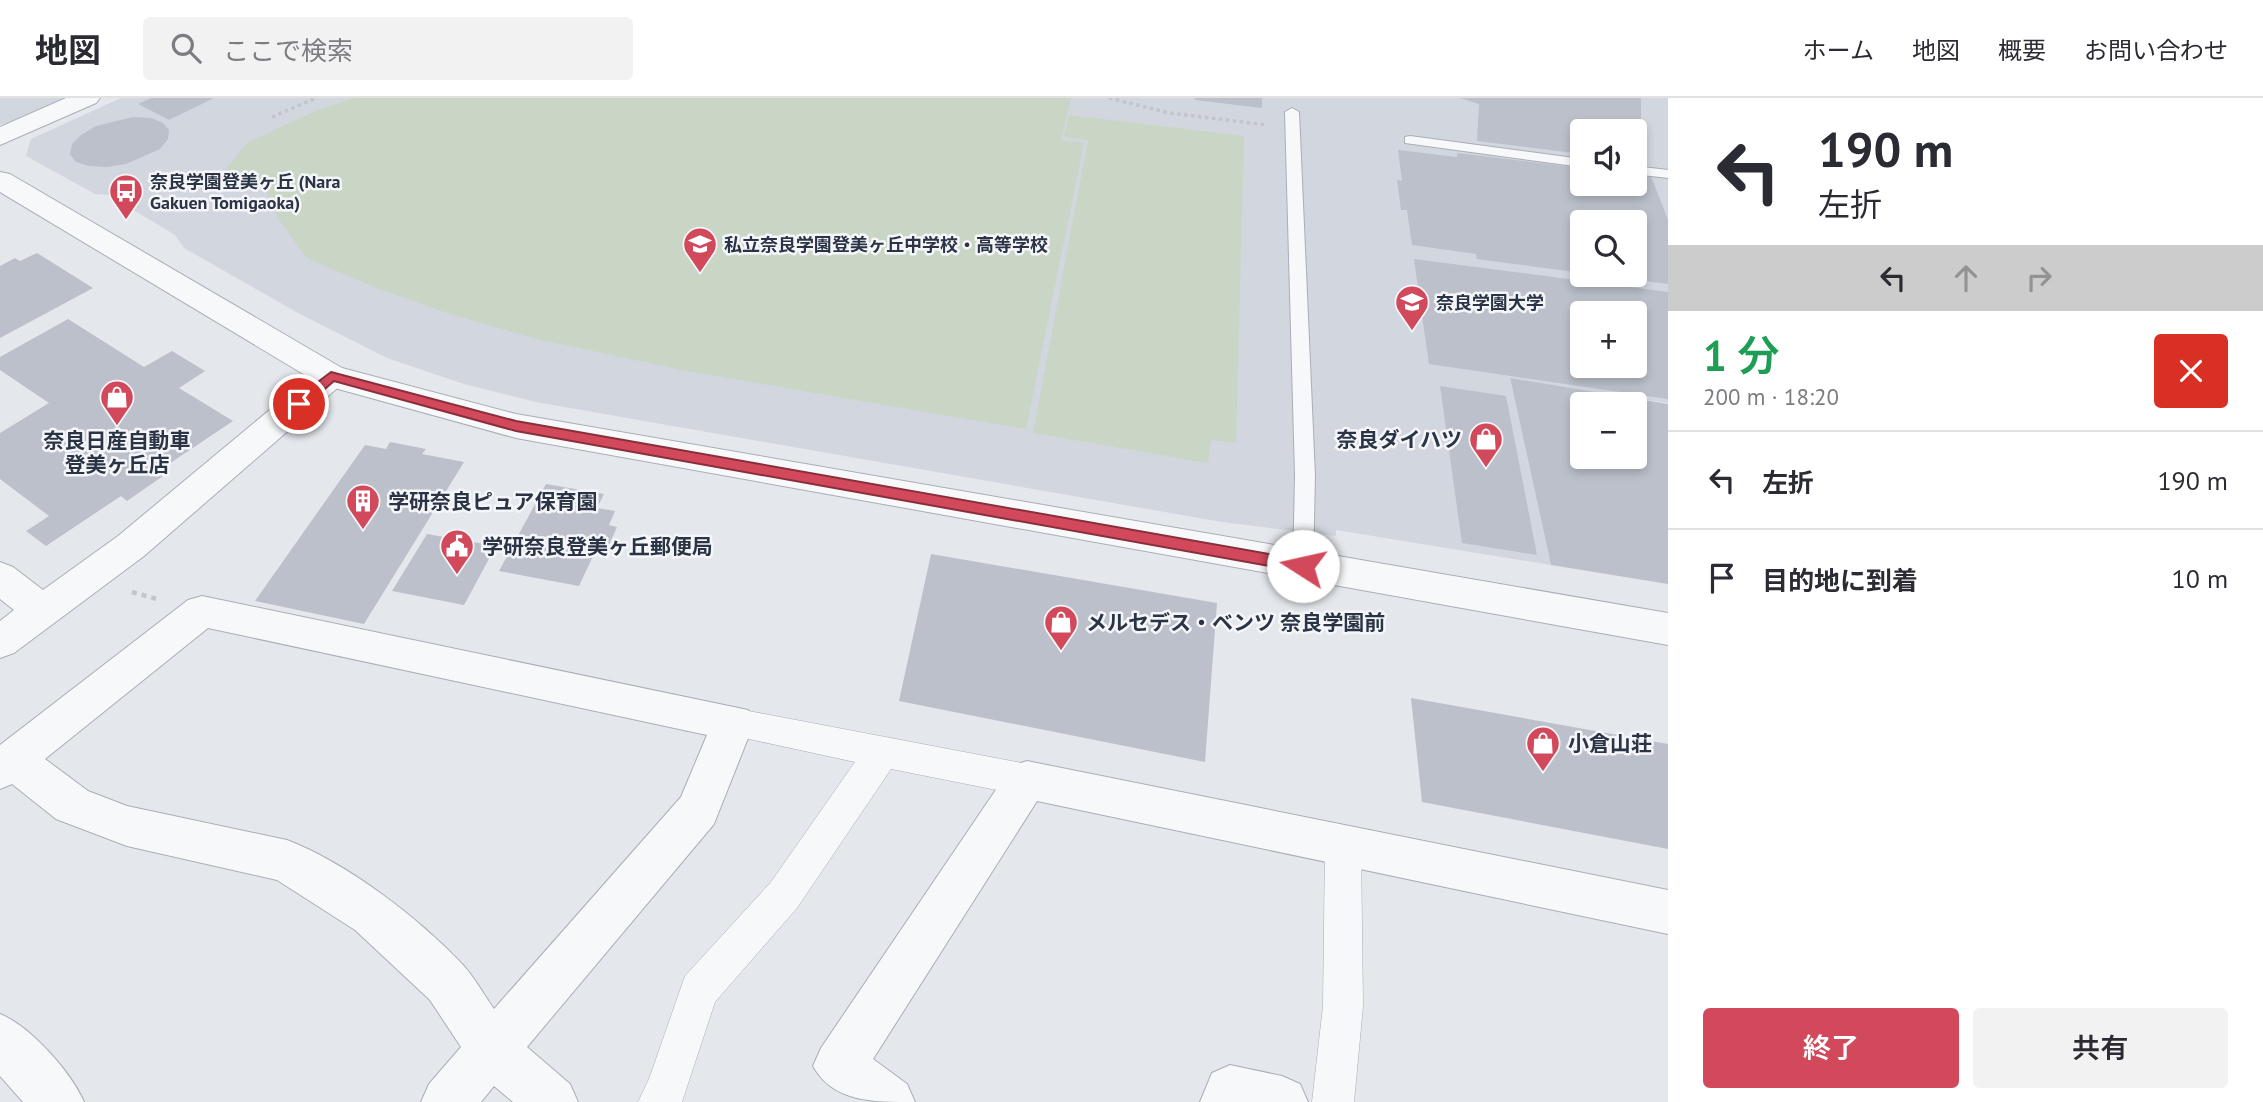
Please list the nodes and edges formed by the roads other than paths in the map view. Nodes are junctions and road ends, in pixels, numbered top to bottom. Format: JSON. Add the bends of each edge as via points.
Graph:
{"nodes":[{"id":1,"x":87,"y":98,"type":"edge"},
{"id":2,"x":1292,"y":120,"type":"road end"},
{"id":3,"x":0,"y":137,"type":"edge"},
{"id":4,"x":1410,"y":140,"type":"dead end"},
{"id":5,"x":1570,"y":161,"type":"edge"},
{"id":6,"x":1647,"y":172,"type":"edge"},
{"id":7,"x":1668,"y":174,"type":"edge"},
{"id":8,"x":0,"y":180,"type":"edge"},
{"id":9,"x":331,"y":376,"type":"junction"},
{"id":10,"x":1303,"y":566,"type":"junction"},
{"id":11,"x":0,"y":577,"type":"edge"},
{"id":12,"x":43,"y":611,"type":"junction"},
{"id":13,"x":1668,"y":629,"type":"edge"},
{"id":14,"x":0,"y":642,"type":"edge"},
{"id":15,"x":733,"y":723,"type":"junction"},
{"id":16,"x":883,"y":751,"type":"junction"},
{"id":17,"x":7,"y":765,"type":"edge"},
{"id":18,"x":1027,"y":780,"type":"junction"},
{"id":19,"x":1343,"y":846,"type":"junction"},
{"id":20,"x":1668,"y":912,"type":"edge"},
{"id":21,"x":0,"y":1039,"type":"edge"},
{"id":22,"x":492,"y":1050,"type":"junction"},
{"id":23,"x":58,"y":1102,"type":"edge"},
{"id":24,"x":447,"y":1102,"type":"edge"},
{"id":25,"x":552,"y":1102,"type":"edge"},
{"id":26,"x":659,"y":1102,"type":"edge"},
{"id":27,"x":889,"y":1102,"type":"edge"},
{"id":28,"x":1226,"y":1102,"type":"edge"},
{"id":29,"x":1282,"y":1102,"type":"edge"},
{"id":30,"x":1333,"y":1102,"type":"edge"}],
"edges":[{"from":1,"to":3,"type":"street"},
{"from":2,"to":10,"type":"lane","via":[[1305,476]]},
{"from":4,"to":5,"type":"lane"},
{"from":6,"to":7,"type":"lane"},
{"from":8,"to":9,"type":"street"},
{"from":9,"to":10,"type":"street","via":[[516,426]]},
{"from":9,"to":12,"type":"street","via":[[131,546]]},
{"from":10,"to":13,"type":"street"},
{"from":11,"to":12,"type":"street"},
{"from":12,"to":14,"type":"street"},
{"from":15,"to":16,"type":"street"},
{"from":15,"to":17,"type":"street","via":[[202,611]]},
{"from":15,"to":22,"type":"street","via":[[698,810]]},
{"from":16,"to":18,"type":"street"},
{"from":16,"to":26,"type":"street","via":[[784,895],[699,990]]},
{"from":17,"to":22,"type":"street","via":[[72,805],[127,827],[287,862],[372,914],[447,983]]},
{"from":18,"to":19,"type":"street"},
{"from":18,"to":27,"type":"street","via":[[839,1066]]},
{"from":19,"to":20,"type":"street"},
{"from":19,"to":30,"type":"street","via":[[1343,1006]]},
{"from":21,"to":23,"type":"street"},
{"from":22,"to":24,"type":"street"},
{"from":22,"to":25,"type":"street"},
{"from":28,"to":29,"type":"street","via":[[1230,1091]]}]}
